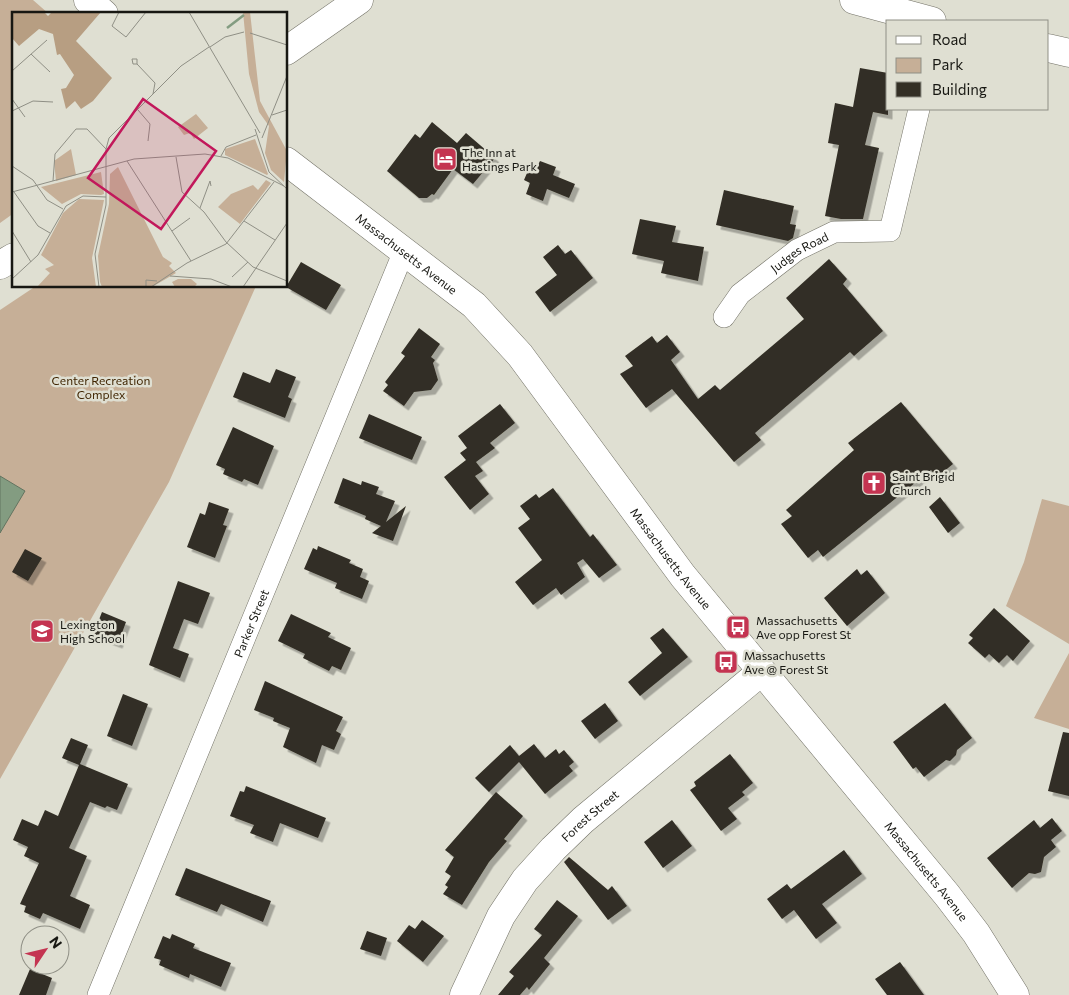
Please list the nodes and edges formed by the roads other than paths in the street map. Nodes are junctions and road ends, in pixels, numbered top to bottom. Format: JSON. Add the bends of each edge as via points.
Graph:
{"nodes":[{"id":1,"x":88,"y":0,"type":"edge"},
{"id":2,"x":359,"y":0,"type":"edge"},
{"id":3,"x":854,"y":0,"type":"edge"},
{"id":4,"x":102,"y":12,"type":"edge"},
{"id":5,"x":928,"y":20,"type":"edge"},
{"id":6,"x":1049,"y":48,"type":"edge"},
{"id":7,"x":288,"y":50,"type":"edge"},
{"id":8,"x":1069,"y":53,"type":"edge"},
{"id":9,"x":919,"y":110,"type":"edge"},
{"id":10,"x":288,"y":163,"type":"edge"},
{"id":11,"x":404,"y":251,"type":"junction"},
{"id":12,"x":12,"y":258,"type":"edge"},
{"id":13,"x":0,"y":265,"type":"edge"},
{"id":14,"x":724,"y":317,"type":"dead end"},
{"id":15,"x":761,"y":672,"type":"junction"},
{"id":16,"x":98,"y":995,"type":"edge"},
{"id":17,"x":464,"y":995,"type":"edge"},
{"id":18,"x":1015,"y":995,"type":"edge"}],
"edges":[{"from":1,"to":4,"type":"main road"},
{"from":2,"to":7,"type":"main road"},
{"from":3,"to":5,"type":"main road"},
{"from":6,"to":8,"type":"main road"},
{"from":9,"to":14,"type":"street","name":"Judges Road","via":[[890,230],[834,232],[797,250],[740,294]]},
{"from":10,"to":11,"type":"main road","name":"Massachusetts Avenue"},
{"from":11,"to":15,"type":"main road","name":"Massachusetts Avenue","via":[[474,305],[520,355],[678,569]]},
{"from":11,"to":16,"type":"street","name":"Parker Street"},
{"from":12,"to":13,"type":"main road"},
{"from":15,"to":17,"type":"main road","name":"Forest Street","via":[[583,820],[553,849],[525,880],[500,916]]},
{"from":15,"to":18,"type":"main road","name":"Massachusetts Avenue","via":[[947,894]]}]}
